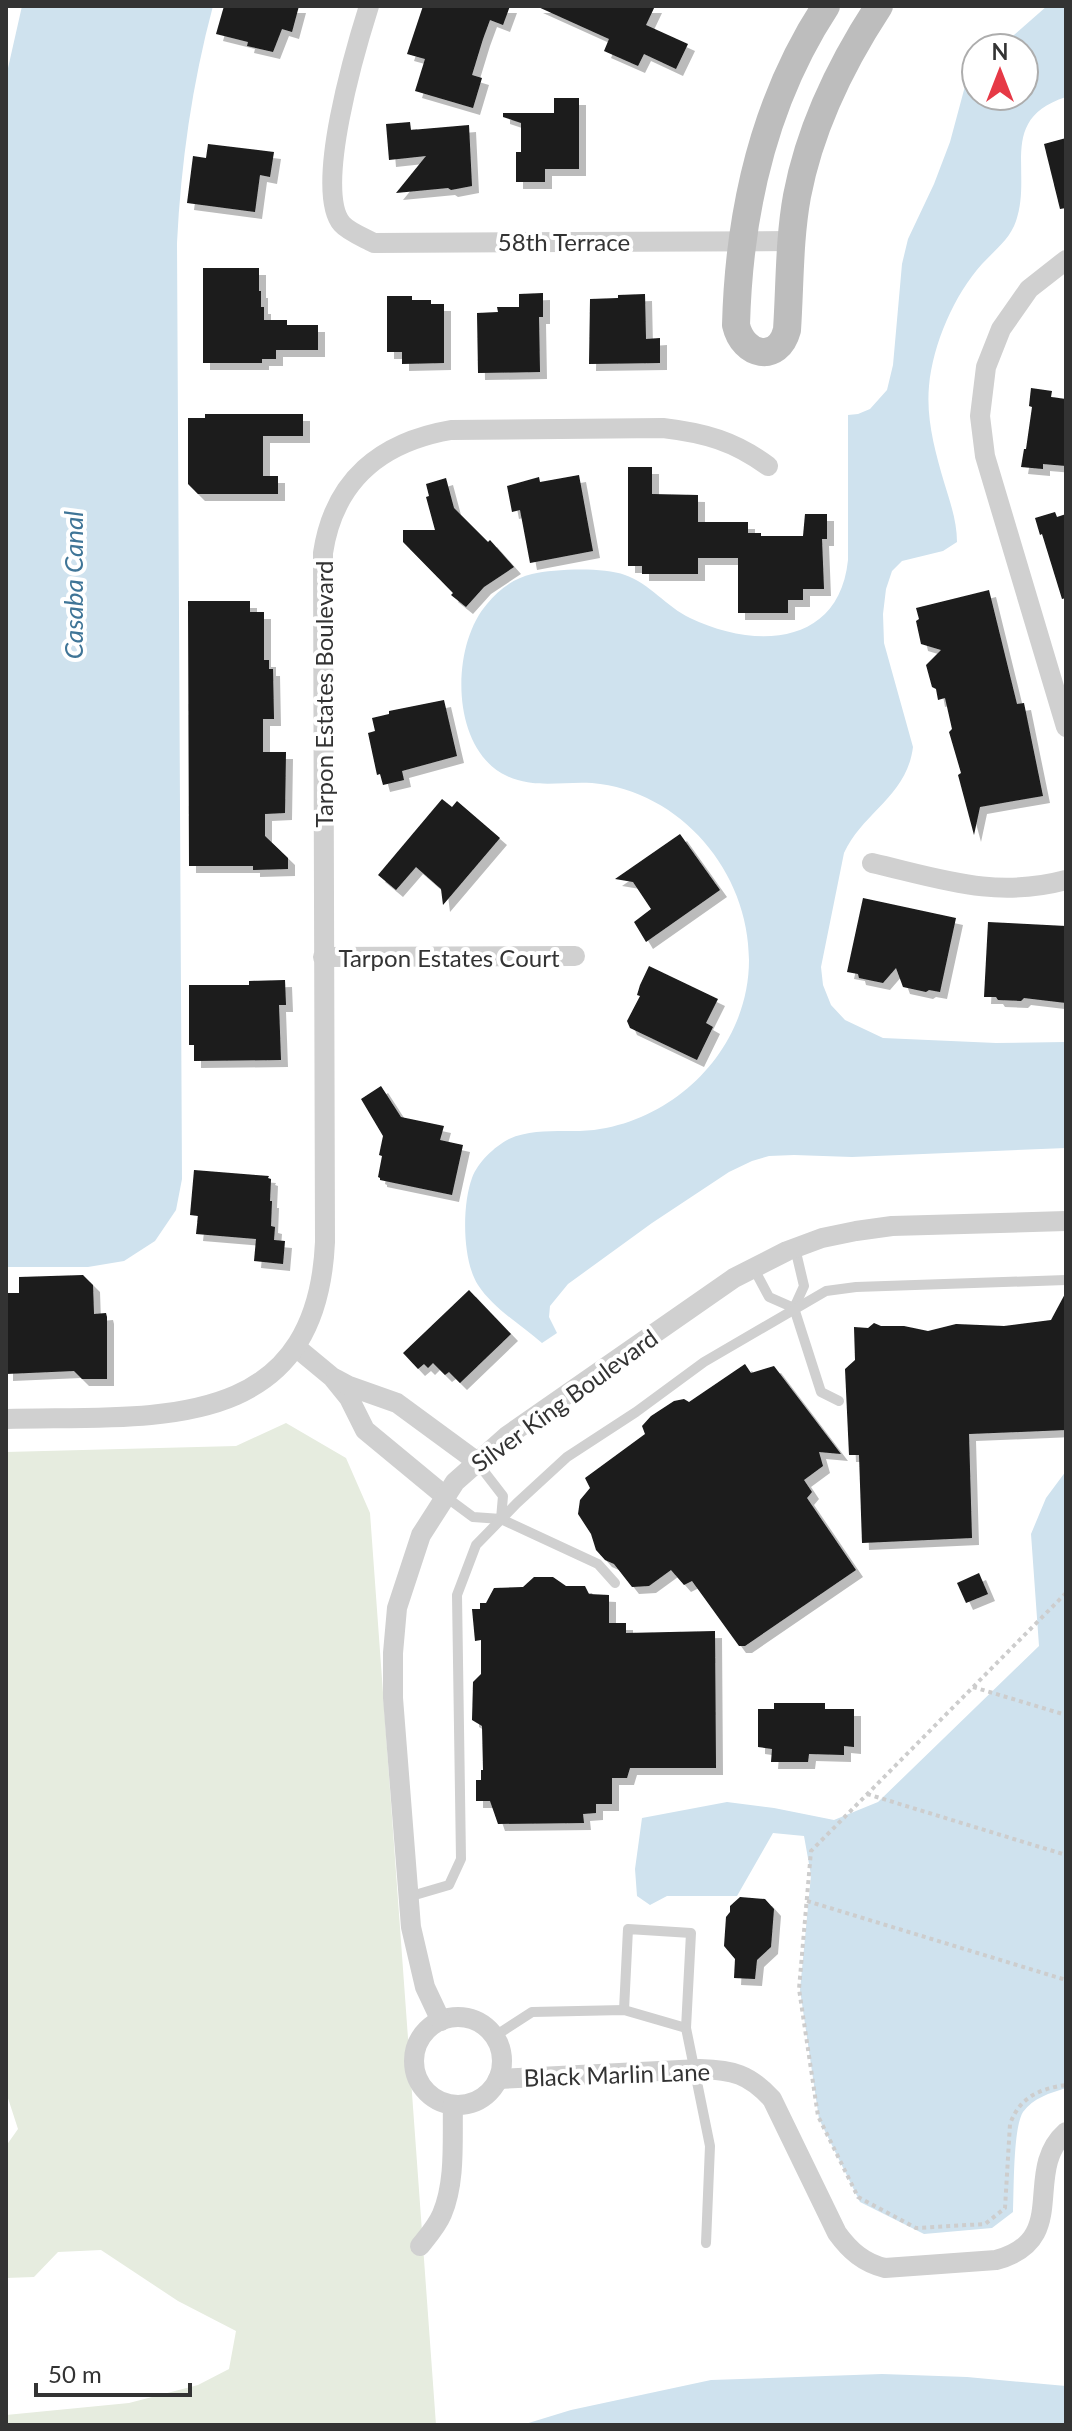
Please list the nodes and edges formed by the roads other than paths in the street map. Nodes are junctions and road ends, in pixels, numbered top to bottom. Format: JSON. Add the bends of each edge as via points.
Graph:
{"nodes":[{"id":1,"x":369,"y":6,"type":"edge"},
{"id":2,"x":826,"y":6,"type":"edge"},
{"id":3,"x":879,"y":6,"type":"edge"},
{"id":4,"x":741,"y":240,"type":"junction"},
{"id":5,"x":792,"y":241,"type":"junction"},
{"id":6,"x":1066,"y":260,"type":"edge"},
{"id":7,"x":768,"y":466,"type":"dead end"},
{"id":8,"x":1066,"y":727,"type":"edge"},
{"id":9,"x":872,"y":863,"type":"dead end"},
{"id":10,"x":1066,"y":880,"type":"edge"},
{"id":11,"x":575,"y":956,"type":"dead end"},
{"id":12,"x":323,"y":957,"type":"junction"},
{"id":13,"x":1066,"y":1221,"type":"edge"},
{"id":14,"x":795,"y":1248,"type":"junction"},
{"id":15,"x":753,"y":1267,"type":"junction"},
{"id":16,"x":1066,"y":1280,"type":"edge"},
{"id":17,"x":794,"y":1308,"type":"junction"},
{"id":18,"x":297,"y":1348,"type":"junction"},
{"id":19,"x":332,"y":1377,"type":"junction"},
{"id":20,"x":839,"y":1401,"type":"dead end"},
{"id":21,"x":6,"y":1419,"type":"edge"},
{"id":22,"x":476,"y":1461,"type":"junction"},
{"id":23,"x":446,"y":1497,"type":"junction"},
{"id":24,"x":501,"y":1519,"type":"junction"},
{"id":25,"x":615,"y":1583,"type":"dead end"},
{"id":26,"x":408,"y":1897,"type":"junction"},
{"id":27,"x":624,"y":2010,"type":"junction"},
{"id":28,"x":441,"y":2021,"type":"junction"},
{"id":29,"x":686,"y":2028,"type":"junction"},
{"id":30,"x":495,"y":2036,"type":"junction"},
{"id":31,"x":693,"y":2070,"type":"junction"},
{"id":32,"x":498,"y":2079,"type":"junction"},
{"id":33,"x":453,"y":2105,"type":"junction"},
{"id":34,"x":1066,"y":2132,"type":"edge"},
{"id":35,"x":706,"y":2243,"type":"dead end"},
{"id":36,"x":420,"y":2246,"type":"dead end"}],
"edges":[{"from":1,"to":4,"type":"street","name":"58th Terrace","via":[[331,173],[332,199],[342,224],[374,243]]},
{"from":2,"to":4,"type":"street","via":[[794,62],[766,129]]},
{"from":3,"to":5,"type":"street","via":[[843,66],[812,137]]},
{"from":4,"to":5,"type":"street","name":"58th Terrace"},
{"from":4,"to":5,"type":"street","via":[[738,337],[763,352],[784,342]]},
{"from":6,"to":8,"type":"street","via":[[1029,289],[1001,329],[986,367],[980,416],[985,456]]},
{"from":7,"to":12,"type":"street","name":"Tarpon Estates Boulevard","via":[[727,441],[680,430],[451,430],[402,443],[376,459],[351,485],[330,520],[322,562]]},
{"from":9,"to":10,"type":"street","via":[[983,888],[1017,889]]},
{"from":11,"to":12,"type":"street","name":"Tarpon Estates Court"},
{"from":12,"to":18,"type":"street","name":"Tarpon Estates Boulevard","via":[[324,1269]]},
{"from":13,"to":14,"type":"street","name":"Silver King Boulevard","via":[[892,1226]]},
{"from":14,"to":15,"type":"street","name":"Silver King Boulevard"},
{"from":14,"to":17,"type":"lane","via":[[804,1286]]},
{"from":15,"to":17,"type":"lane","via":[[769,1297]]},
{"from":15,"to":22,"type":"street","name":"Silver King Boulevard"},
{"from":16,"to":17,"type":"lane","via":[[856,1287],[826,1291]]},
{"from":17,"to":20,"type":"lane","via":[[821,1392]]},
{"from":17,"to":24,"type":"lane","via":[[704,1362],[567,1457]]},
{"from":18,"to":19,"type":"street"},
{"from":18,"to":21,"type":"street","name":"Tarpon Estates Boulevard","via":[[267,1377],[216,1405],[158,1415]]},
{"from":19,"to":22,"type":"street","via":[[397,1403]]},
{"from":19,"to":23,"type":"street","via":[[365,1430]]},
{"from":22,"to":23,"type":"street","name":"Silver King Boulevard"},
{"from":22,"to":24,"type":"lane","via":[[503,1496]]},
{"from":23,"to":24,"type":"lane","via":[[473,1517]]},
{"from":23,"to":26,"type":"street","name":"Silver King Boulevard","via":[[421,1535],[397,1608],[394,1638],[393,1698]]},
{"from":24,"to":25,"type":"lane","via":[[598,1564]]},
{"from":24,"to":26,"type":"lane","via":[[476,1545],[457,1595],[461,1859],[449,1885]]},
{"from":26,"to":28,"type":"street","name":"Silver King Boulevard","via":[[418,1963]]},
{"from":27,"to":29,"type":"lane"},
{"from":27,"to":29,"type":"lane","via":[[628,1929],[691,1933]]},
{"from":27,"to":30,"type":"lane","via":[[532,2012]]},
{"from":28,"to":30,"type":"street","via":[[471,2019]]},
{"from":28,"to":33,"type":"street","via":[[420,2040],[415,2067],[428,2092]]},
{"from":29,"to":31,"type":"lane"},
{"from":30,"to":32,"type":"street","via":[[501,2050]]},
{"from":31,"to":32,"type":"street","name":"Black Marlin Lane"},
{"from":31,"to":34,"type":"street","name":"Black Marlin Lane","via":[[725,2070],[760,2086],[772,2099],[837,2233],[860,2258],[885,2268],[996,2260],[1026,2248],[1042,2226],[1048,2164]]},
{"from":31,"to":35,"type":"lane","via":[[710,2146]]},
{"from":32,"to":33,"type":"street","via":[[480,2099]]},
{"from":33,"to":36,"type":"street","via":[[447,2199]]}]}
